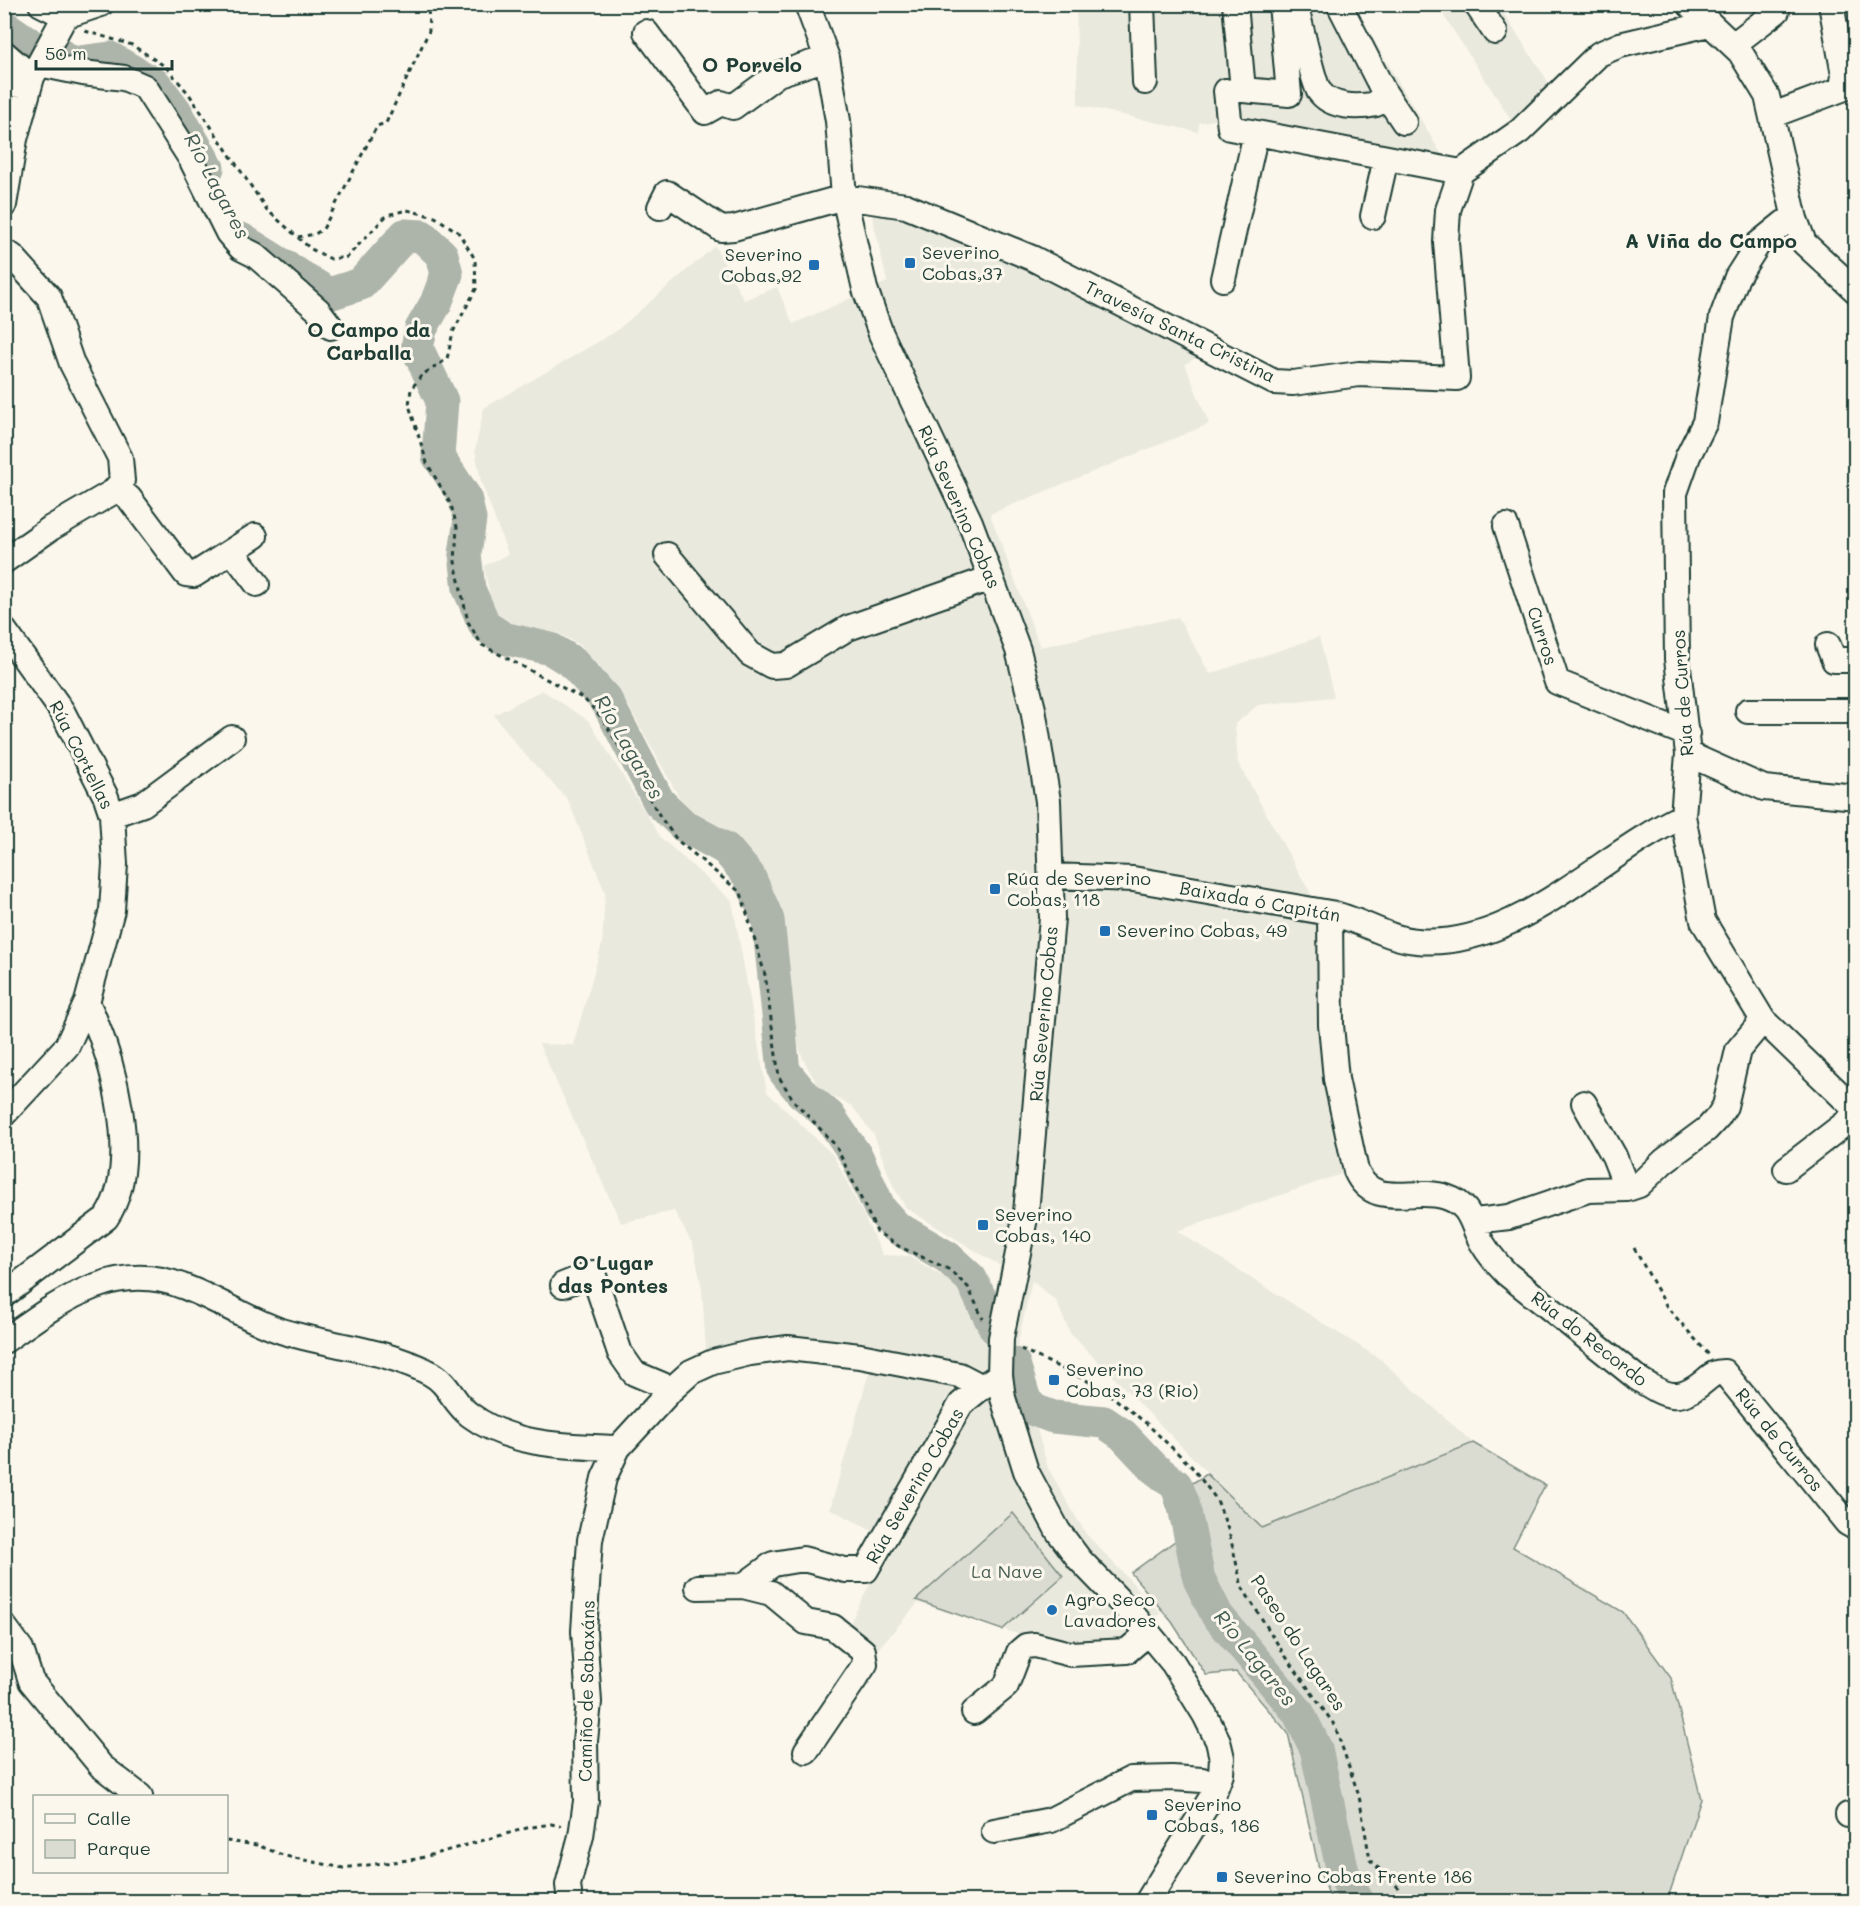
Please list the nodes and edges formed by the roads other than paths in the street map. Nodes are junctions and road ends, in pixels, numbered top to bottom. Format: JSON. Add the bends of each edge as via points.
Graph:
{"nodes":[{"id":1,"x":41,"y":4,"type":"edge"},
{"id":2,"x":101,"y":4,"type":"edge"},
{"id":3,"x":807,"y":4,"type":"edge"},
{"id":4,"x":1142,"y":4,"type":"edge"},
{"id":5,"x":1235,"y":4,"type":"edge"},
{"id":6,"x":1281,"y":4,"type":"edge"},
{"id":7,"x":1295,"y":4,"type":"edge"},
{"id":8,"x":1339,"y":4,"type":"edge"},
{"id":9,"x":1476,"y":4,"type":"edge"},
{"id":10,"x":1689,"y":4,"type":"edge"},
{"id":11,"x":1831,"y":4,"type":"edge"},
{"id":12,"x":1777,"y":12,"type":"dead end"},
{"id":13,"x":1709,"y":24,"type":"junction"},
{"id":14,"x":646,"y":32,"type":"dead end"},
{"id":15,"x":1495,"y":32,"type":"dead end"},
{"id":16,"x":1733,"y":45,"type":"junction"},
{"id":17,"x":47,"y":51,"type":"junction"},
{"id":18,"x":4,"y":53,"type":"edge"},
{"id":19,"x":827,"y":58,"type":"junction"},
{"id":20,"x":1145,"y":82,"type":"dead end"},
{"id":21,"x":4,"y":84,"type":"edge"},
{"id":22,"x":1226,"y":91,"type":"dead end"},
{"id":23,"x":1384,"y":92,"type":"junction"},
{"id":24,"x":1773,"y":115,"type":"junction"},
{"id":25,"x":1404,"y":122,"type":"dead end"},
{"id":26,"x":1256,"y":133,"type":"junction"},
{"id":27,"x":1386,"y":158,"type":"junction"},
{"id":28,"x":1461,"y":172,"type":"junction"},
{"id":29,"x":844,"y":197,"type":"junction"},
{"id":30,"x":4,"y":205,"type":"edge"},
{"id":31,"x":660,"y":207,"type":"dead end"},
{"id":32,"x":1373,"y":216,"type":"dead end"},
{"id":33,"x":1795,"y":219,"type":"junction"},
{"id":34,"x":4,"y":252,"type":"edge"},
{"id":35,"x":1223,"y":279,"type":"dead end"},
{"id":36,"x":1856,"y":291,"type":"edge"},
{"id":37,"x":331,"y":327,"type":"dead end"},
{"id":38,"x":117,"y":488,"type":"junction"},
{"id":39,"x":1506,"y":525,"type":"dead end"},
{"id":40,"x":255,"y":536,"type":"dead end"},
{"id":41,"x":232,"y":551,"type":"junction"},
{"id":42,"x":667,"y":555,"type":"dead end"},
{"id":43,"x":4,"y":561,"type":"edge"},
{"id":44,"x":991,"y":578,"type":"junction"},
{"id":45,"x":257,"y":584,"type":"dead end"},
{"id":46,"x":4,"y":630,"type":"edge"},
{"id":47,"x":1828,"y":645,"type":"dead end"},
{"id":48,"x":1856,"y":660,"type":"edge"},
{"id":49,"x":1748,"y":711,"type":"dead end"},
{"id":50,"x":1856,"y":711,"type":"edge"},
{"id":51,"x":232,"y":738,"type":"dead end"},
{"id":52,"x":1688,"y":744,"type":"junction"},
{"id":53,"x":1856,"y":797,"type":"edge"},
{"id":54,"x":112,"y":814,"type":"junction"},
{"id":55,"x":1683,"y":816,"type":"junction"},
{"id":56,"x":1052,"y":876,"type":"junction"},
{"id":57,"x":1330,"y":913,"type":"junction"},
{"id":58,"x":87,"y":1002,"type":"junction"},
{"id":59,"x":1764,"y":1020,"type":"junction"},
{"id":60,"x":1584,"y":1103,"type":"dead end"},
{"id":61,"x":1856,"y":1110,"type":"edge"},
{"id":62,"x":4,"y":1114,"type":"edge"},
{"id":63,"x":1856,"y":1115,"type":"edge"},
{"id":64,"x":1786,"y":1169,"type":"dead end"},
{"id":65,"x":1627,"y":1190,"type":"junction"},
{"id":66,"x":1475,"y":1221,"type":"junction"},
{"id":67,"x":563,"y":1285,"type":"dead end"},
{"id":68,"x":4,"y":1295,"type":"edge"},
{"id":69,"x":4,"y":1341,"type":"edge"},
{"id":70,"x":1726,"y":1374,"type":"joint"},
{"id":71,"x":991,"y":1381,"type":"junction"},
{"id":72,"x":672,"y":1389,"type":"junction"},
{"id":73,"x":618,"y":1448,"type":"junction"},
{"id":74,"x":1856,"y":1528,"type":"edge"},
{"id":75,"x":743,"y":1586,"type":"junction"},
{"id":76,"x":698,"y":1587,"type":"dead end"},
{"id":77,"x":4,"y":1626,"type":"edge"},
{"id":78,"x":1148,"y":1633,"type":"junction"},
{"id":79,"x":974,"y":1712,"type":"dead end"},
{"id":80,"x":807,"y":1751,"type":"dead end"},
{"id":81,"x":1216,"y":1786,"type":"junction"},
{"id":82,"x":137,"y":1795,"type":"edge"},
{"id":83,"x":994,"y":1831,"type":"dead end"},
{"id":84,"x":570,"y":1902,"type":"edge"},
{"id":85,"x":1147,"y":1902,"type":"edge"}],
"edges":[{"from":1,"to":17,"type":"street"},
{"from":2,"to":17,"type":"street"},
{"from":3,"to":19,"type":"street","name":"Rúa Severino Cobas"},
{"from":4,"to":20,"type":"street"},
{"from":5,"to":6,"type":"street","via":[[1243,90],[1288,94]]},
{"from":7,"to":23,"type":"street","via":[[1319,91],[1336,103],[1358,108],[1376,104]]},
{"from":8,"to":23,"type":"street"},
{"from":9,"to":15,"type":"street"},
{"from":10,"to":13,"type":"street"},
{"from":11,"to":24,"type":"street","via":[[1844,75],[1842,89]]},
{"from":12,"to":16,"type":"street"},
{"from":13,"to":16,"type":"street"},
{"from":13,"to":28,"type":"street","via":[[1620,45],[1599,54],[1520,131]]},
{"from":14,"to":19,"type":"street","via":[[705,112],[721,103],[733,107],[778,74]]},
{"from":16,"to":24,"type":"street","via":[[1767,96]]},
{"from":17,"to":18,"type":"street"},
{"from":17,"to":21,"type":"street"},
{"from":17,"to":30,"type":"street","via":[[15,139]]},
{"from":17,"to":37,"type":"street","via":[[83,73],[124,78],[145,87],[191,159],[228,233],[240,248],[255,255],[318,310]]},
{"from":19,"to":29,"type":"street","name":"Rúa Severino Cobas","via":[[838,121]]},
{"from":22,"to":26,"type":"street","via":[[1230,128]]},
{"from":23,"to":25,"type":"street"},
{"from":24,"to":33,"type":"street"},
{"from":26,"to":27,"type":"street"},
{"from":26,"to":35,"type":"street"},
{"from":27,"to":28,"type":"street"},
{"from":27,"to":32,"type":"street"},
{"from":28,"to":29,"type":"street","name":"Travesía Santa Cristina","via":[[1448,210],[1446,242],[1457,378],[1359,374],[1274,382],[1032,258],[906,206]]},
{"from":29,"to":31,"type":"street","via":[[721,229],[668,193]]},
{"from":29,"to":44,"type":"street","name":"Rúa Severino Cobas","via":[[854,251],[881,334],[954,486]]},
{"from":33,"to":36,"type":"street","via":[[1804,243]]},
{"from":33,"to":52,"type":"street","name":"Rúa de Curros","via":[[1758,244],[1737,277],[1722,316],[1706,422],[1675,493],[1677,658]]},
{"from":34,"to":38,"type":"street","via":[[49,297],[72,364],[120,458],[122,481]]},
{"from":38,"to":41,"type":"street","via":[[129,498],[186,574],[194,575]]},
{"from":38,"to":43,"type":"street"},
{"from":39,"to":52,"type":"street","name":"Curros","via":[[1557,682]]},
{"from":40,"to":41,"type":"street"},
{"from":41,"to":45,"type":"street"},
{"from":42,"to":44,"type":"street","via":[[750,654],[772,666],[786,665],[848,628]]},
{"from":44,"to":56,"type":"street","name":"Rúa Severino Cobas","via":[[1018,650],[1034,709],[1048,801]]},
{"from":46,"to":54,"type":"street","name":"Rúa Cortellas","via":[[62,711]]},
{"from":47,"to":48,"type":"street","via":[[1834,660]]},
{"from":49,"to":50,"type":"street"},
{"from":51,"to":54,"type":"street","via":[[143,804]]},
{"from":52,"to":53,"type":"street","via":[[1764,788]]},
{"from":52,"to":55,"type":"street","name":"Rúa de Curros"},
{"from":54,"to":58,"type":"street","name":"Rúa Cortellas","via":[[112,910]]},
{"from":55,"to":57,"type":"street","name":"Baixada ó Capitán","via":[[1656,829],[1518,918],[1480,933],[1414,941]]},
{"from":55,"to":59,"type":"street","name":"Rúa de Curros","via":[[1703,921]]},
{"from":56,"to":57,"type":"street","name":"Baixada ó Capitán","via":[[1132,879]]},
{"from":56,"to":71,"type":"street","name":"Rúa Severino Cobas","via":[[1052,918],[1030,1174]]},
{"from":57,"to":66,"type":"street","name":"Rúa do Recordo","via":[[1331,1025],[1336,1079],[1361,1183],[1383,1194],[1444,1196],[1463,1207]]},
{"from":58,"to":62,"type":"street","name":"Rúa Cortellas","via":[[67,1046]]},
{"from":58,"to":68,"type":"street","via":[[121,1105],[122,1164],[114,1205],[106,1218]]},
{"from":59,"to":61,"type":"street","name":"Rúa de Curros"},
{"from":59,"to":65,"type":"street","via":[[1738,1050],[1725,1106],[1718,1117],[1639,1185]]},
{"from":60,"to":65,"type":"street","via":[[1614,1156]]},
{"from":63,"to":64,"type":"street"},
{"from":65,"to":66,"type":"street","via":[[1588,1190],[1509,1217]]},
{"from":66,"to":70,"type":"street","name":"Rúa do Recordo","via":[[1488,1251],[1507,1274],[1658,1391],[1685,1395],[1712,1375]]},
{"from":67,"to":72,"type":"street","via":[[593,1273],[620,1353],[634,1373]]},
{"from":69,"to":73,"type":"street","via":[[64,1299],[106,1281],[169,1281],[281,1330],[400,1361],[431,1374],[450,1389],[470,1416],[508,1435],[545,1445]]},
{"from":70,"to":74,"type":"street","name":"Rúa de Curros","via":[[1846,1523]]},
{"from":71,"to":72,"type":"street","name":"Camiño de Sabaxáns","via":[[902,1362],[788,1348],[713,1362],[691,1372]]},
{"from":71,"to":75,"type":"street","name":"Rúa Severino Cobas","via":[[961,1404],[866,1570],[845,1570],[803,1559],[773,1564]]},
{"from":71,"to":78,"type":"street","name":"Rúa Severino Cobas","via":[[1040,1502],[1079,1559]]},
{"from":72,"to":73,"type":"street","name":"Camiño de Sabaxáns"},
{"from":73,"to":84,"type":"street","name":"Camiño de Sabaxáns","via":[[604,1479],[590,1540],[584,1631],[589,1702],[585,1801],[581,1836],[568,1885]]},
{"from":75,"to":76,"type":"street"},
{"from":75,"to":80,"type":"street","via":[[771,1593],[806,1622],[832,1628],[863,1651],[865,1664]]},
{"from":77,"to":82,"type":"street","via":[[21,1650],[31,1681],[101,1766]]},
{"from":78,"to":79,"type":"street","via":[[1127,1651],[1070,1654],[1026,1646],[1019,1652],[1006,1686]]},
{"from":78,"to":81,"type":"street","name":"Rúa Severino Cobas","via":[[1191,1690],[1218,1741],[1222,1758]]},
{"from":81,"to":83,"type":"street","via":[[1202,1780],[1131,1779],[1051,1820]]},
{"from":81,"to":85,"type":"street","name":"Rúa Severino Cobas"}]}
